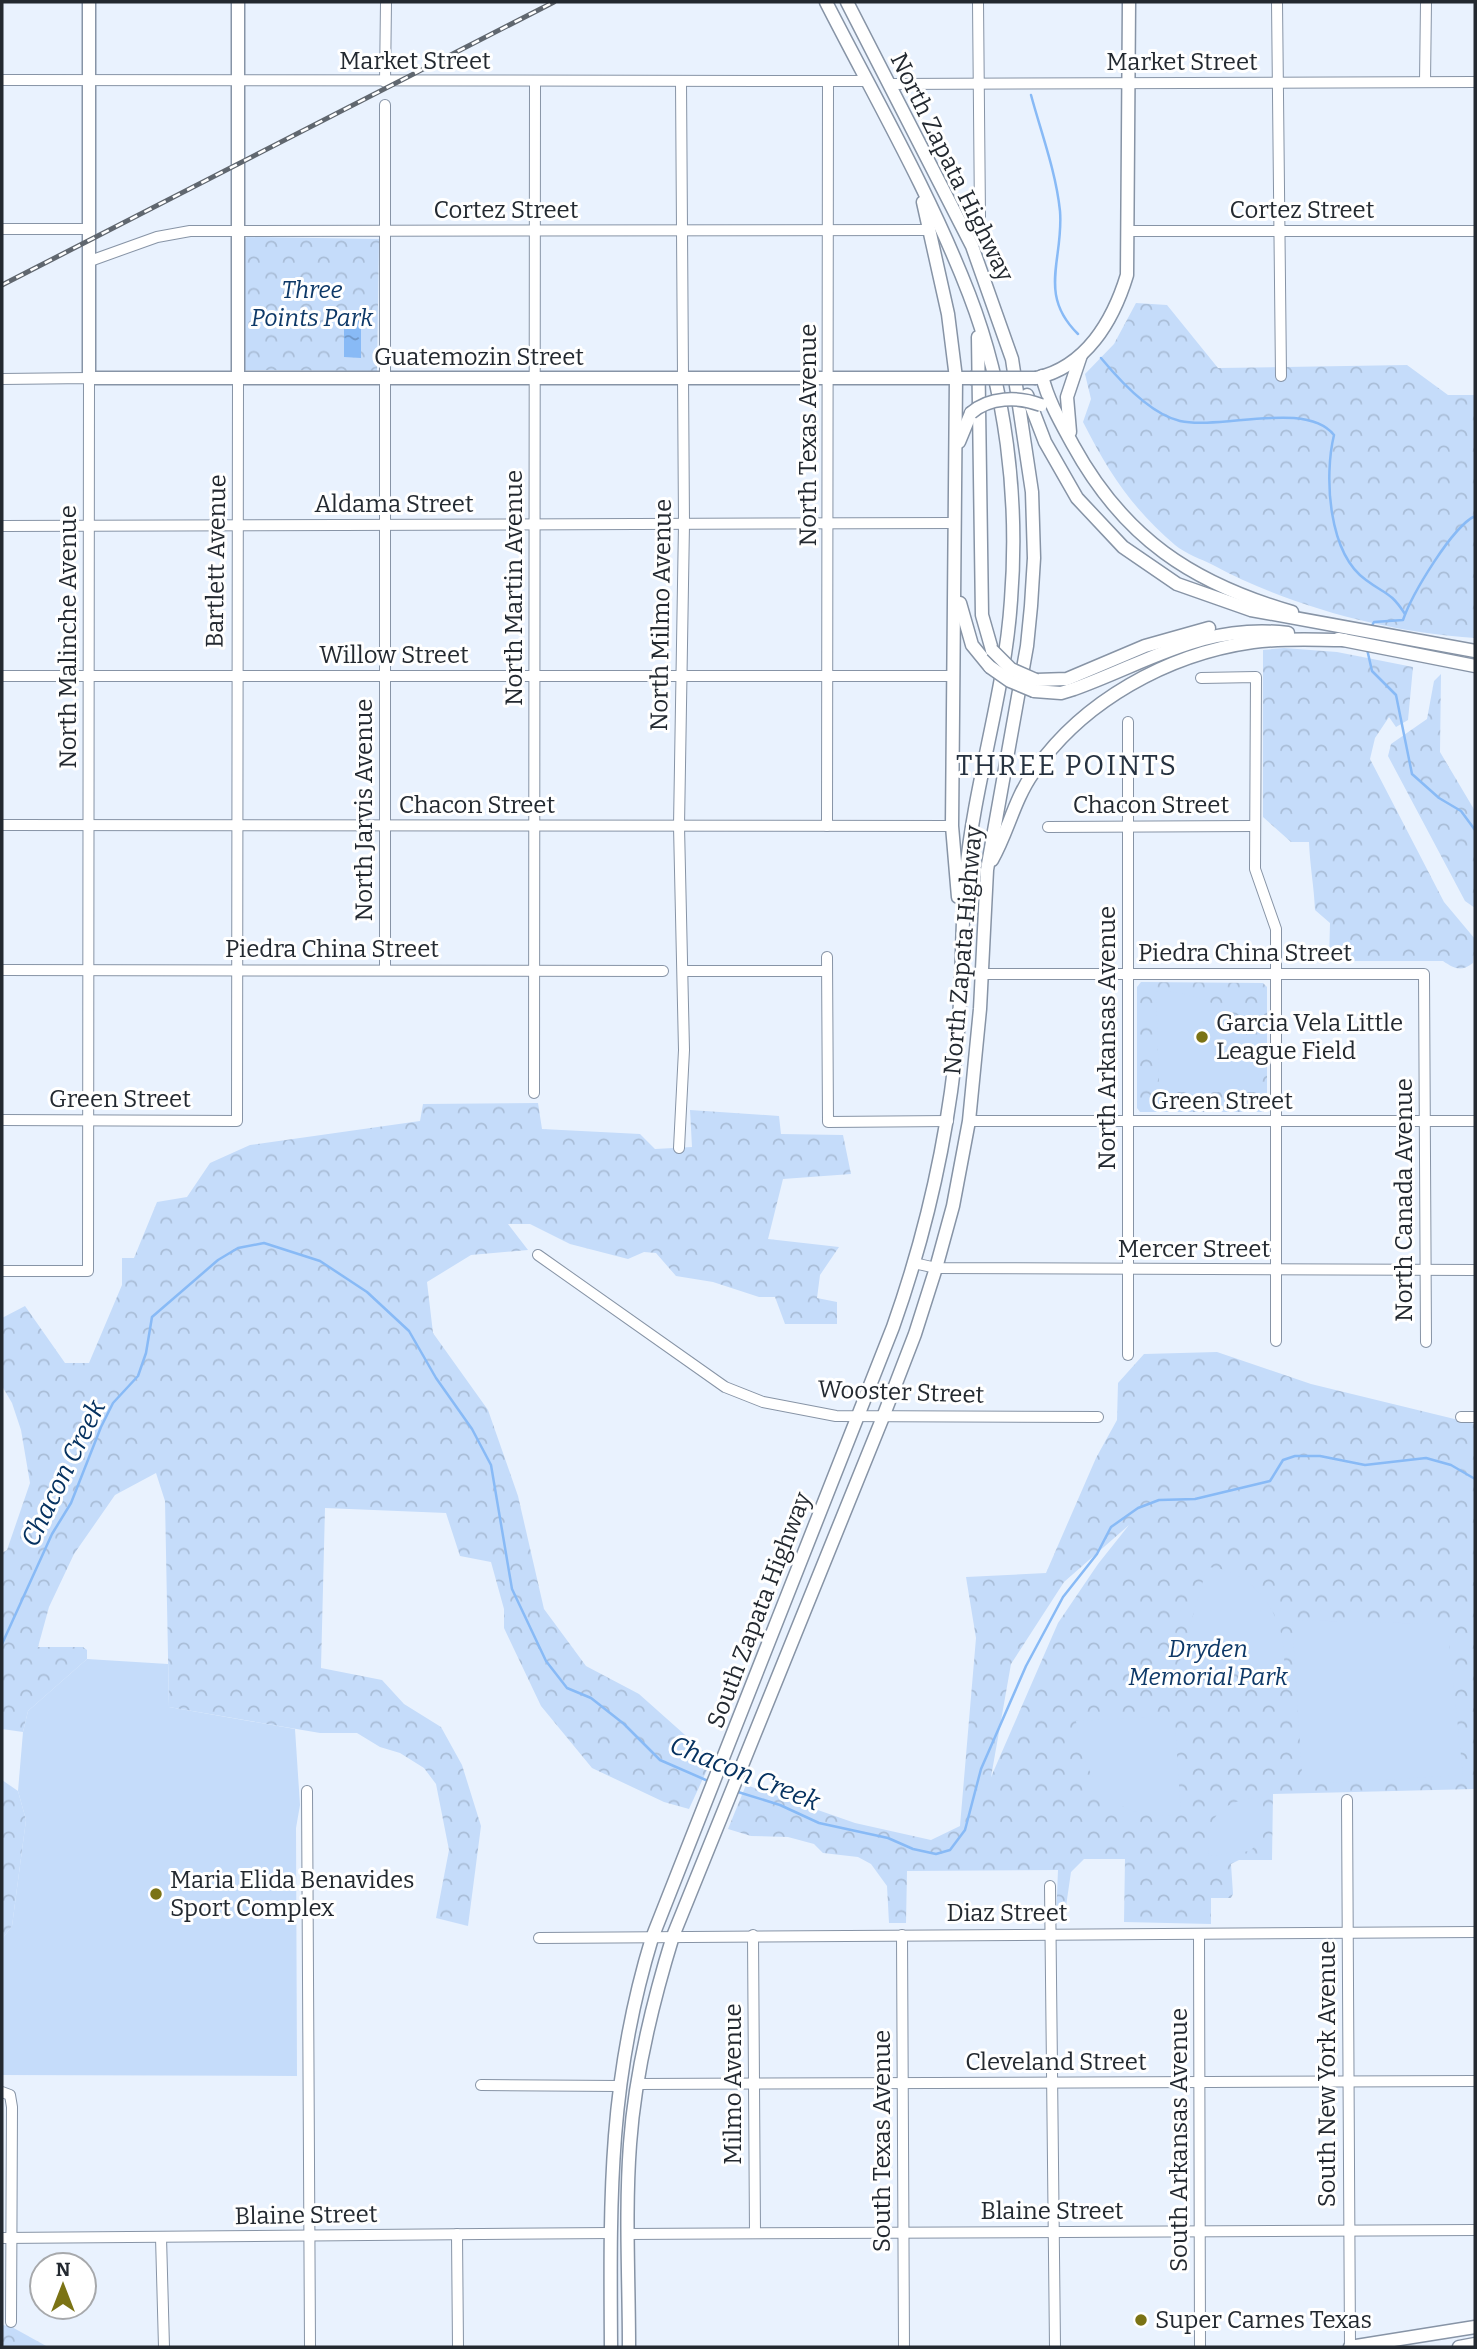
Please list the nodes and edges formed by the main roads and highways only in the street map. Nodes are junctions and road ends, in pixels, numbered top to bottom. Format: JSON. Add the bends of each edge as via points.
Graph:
{"nodes":[{"id":1,"x":89,"y":2,"type":"edge"},
{"id":2,"x":237,"y":2,"type":"edge"},
{"id":3,"x":827,"y":2,"type":"edge"},
{"id":4,"x":847,"y":2,"type":"edge"},
{"id":5,"x":1129,"y":2,"type":"edge"},
{"id":6,"x":920,"y":184,"type":"junction"},
{"id":7,"x":978,"y":320,"type":"junction"},
{"id":8,"x":1081,"y":355,"type":"junction"},
{"id":9,"x":1012,"y":359,"type":"junction"},
{"id":10,"x":238,"y":377,"type":"junction"},
{"id":11,"x":1039,"y":377,"type":"junction"},
{"id":12,"x":956,"y":378,"type":"junction"},
{"id":13,"x":89,"y":379,"type":"joint"},
{"id":14,"x":1072,"y":442,"type":"junction"},
{"id":15,"x":956,"y":455,"type":"junction"},
{"id":16,"x":955,"y":586,"type":"junction"},
{"id":17,"x":1347,"y":627,"type":"junction"},
{"id":18,"x":1344,"y":640,"type":"junction"},
{"id":19,"x":1475,"y":651,"type":"edge"},
{"id":20,"x":1475,"y":666,"type":"edge"},
{"id":21,"x":1035,"y":685,"type":"junction"},
{"id":22,"x":987,"y":870,"type":"junction"},
{"id":23,"x":962,"y":948,"type":"junction"},
{"id":24,"x":914,"y":1263,"type":"joint"},
{"id":25,"x":936,"y":1268,"type":"joint"},
{"id":26,"x":629,"y":2326,"type":"junction"},
{"id":27,"x":1475,"y":2327,"type":"edge"},
{"id":28,"x":1475,"y":2344,"type":"edge"},
{"id":29,"x":611,"y":2347,"type":"edge"},
{"id":30,"x":629,"y":2347,"type":"edge"},
{"id":31,"x":640,"y":2347,"type":"edge"},
{"id":32,"x":1350,"y":2347,"type":"edge"},
{"id":33,"x":1459,"y":2347,"type":"edge"}],
"edges":[{"from":1,"to":13,"type":"main road","name":"North Malinche Avenue"},
{"from":2,"to":10,"type":"main road","name":"Bartlett Avenue"},
{"from":3,"to":6,"type":"main road","name":"North Zapata Highway"},
{"from":4,"to":9,"type":"main road","name":"North Zapata Highway","via":[[972,246]]},
{"from":5,"to":8,"type":"main road","via":[[1127,275],[1118,306]]},
{"from":6,"to":7,"type":"main road","name":"North Zapata Highway"},
{"from":6,"to":12,"type":"main road","via":[[948,314]]},
{"from":7,"to":21,"type":"main road","bridge":true,"via":[[982,615],[992,650]]},
{"from":7,"to":23,"type":"main road","name":"North Zapata Highway","via":[[1007,447],[1014,561],[1007,642],[969,849]]},
{"from":8,"to":11,"type":"main road"},
{"from":8,"to":14,"type":"main road","via":[[1067,397]]},
{"from":9,"to":17,"type":"main road","via":[[1061,474],[1123,547],[1177,584],[1221,602]]},
{"from":9,"to":22,"type":"main road","name":"North Zapata Highway","via":[[1029,458],[1034,558],[1027,646]]},
{"from":10,"to":12,"type":"main road","name":"Guatemozin Street"},
{"from":10,"to":13,"type":"main road","name":"Guatemozin Street"},
{"from":11,"to":12,"type":"main road","bridge":true},
{"from":11,"to":14,"type":"main road"},
{"from":12,"to":15,"type":"main road"},
{"from":14,"to":15,"type":"main road","bridge":true,"via":[[1041,405],[1007,400],[987,403],[971,413]]},
{"from":14,"to":17,"type":"main road","via":[[1131,526],[1178,565],[1228,591]]},
{"from":15,"to":16,"type":"main road"},
{"from":16,"to":21,"type":"main road","bridge":true,"via":[[967,635],[978,656],[1010,681]]},
{"from":16,"to":23,"type":"main road","via":[[952,826]]},
{"from":17,"to":19,"type":"main road"},
{"from":18,"to":20,"type":"main road"},
{"from":18,"to":21,"type":"main road","via":[[1288,627],[1210,628],[1145,646],[1067,679]]},
{"from":18,"to":22,"type":"main road","via":[[1280,640],[1220,649],[1166,666],[1132,683],[1072,728],[1033,772]]},
{"from":22,"to":25,"type":"main road","name":"North Zapata Highway","via":[[969,1121]]},
{"from":23,"to":24,"type":"main road","name":"North Zapata Highway","via":[[948,1121]]},
{"from":24,"to":29,"type":"main road","name":"South Zapata Highway","via":[[893,1327],[652,1938],[618,2085],[611,2171]]},
{"from":25,"to":26,"type":"main road","name":"South Zapata Highway","via":[[883,1416],[673,1936],[650,2016],[630,2145]]},
{"from":26,"to":30,"type":"main road","name":"South Zapata Highway"},
{"from":26,"to":31,"type":"main road"},
{"from":27,"to":32,"type":"main road"},
{"from":28,"to":33,"type":"main road"}]}
